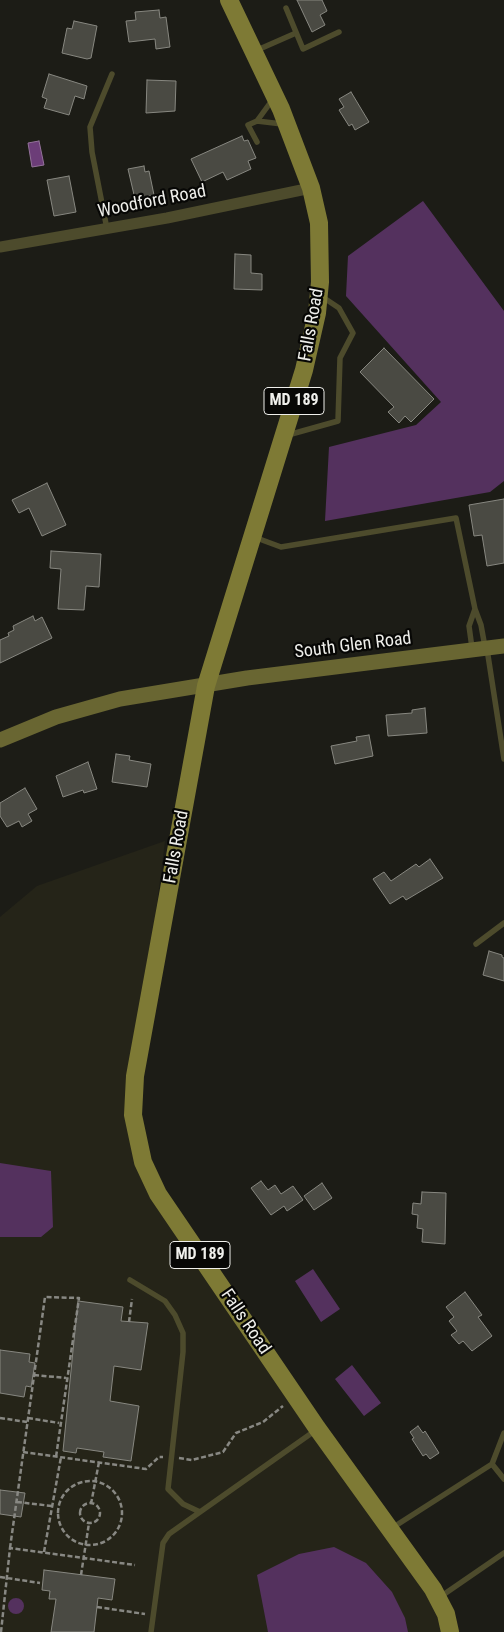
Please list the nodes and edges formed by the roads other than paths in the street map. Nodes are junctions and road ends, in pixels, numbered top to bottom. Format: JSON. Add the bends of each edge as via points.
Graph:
{"nodes":[{"id":1,"x":229,"y":0,"type":"edge"},
{"id":2,"x":286,"y":8,"type":"dead end"},
{"id":3,"x":339,"y":32,"type":"dead end"},
{"id":4,"x":296,"y":33,"type":"junction"},
{"id":5,"x":253,"y":51,"type":"junction"},
{"id":6,"x":112,"y":74,"type":"dead end"},
{"id":7,"x":275,"y":97,"type":"junction"},
{"id":8,"x":257,"y":120,"type":"junction"},
{"id":9,"x":286,"y":124,"type":"junction"},
{"id":10,"x":257,"y":142,"type":"dead end"},
{"id":11,"x":310,"y":188,"type":"junction"},
{"id":12,"x":107,"y":229,"type":"junction"},
{"id":13,"x":0,"y":248,"type":"edge"},
{"id":14,"x":319,"y":295,"type":"junction"},
{"id":15,"x":284,"y":436,"type":"junction"},
{"id":16,"x":252,"y":536,"type":"junction"},
{"id":17,"x":475,"y":609,"type":"junction"},
{"id":18,"x":504,"y":646,"type":"edge"},
{"id":19,"x":482,"y":649,"type":"junction"},
{"id":20,"x":206,"y":686,"type":"junction"},
{"id":21,"x":0,"y":740,"type":"edge"},
{"id":22,"x":504,"y":760,"type":"edge"},
{"id":23,"x":504,"y":923,"type":"edge"},
{"id":24,"x":476,"y":944,"type":"dead end"},
{"id":25,"x":130,"y":1280,"type":"dead end"},
{"id":26,"x":318,"y":1428,"type":"junction"},
{"id":27,"x":504,"y":1433,"type":"edge"},
{"id":28,"x":492,"y":1464,"type":"junction"},
{"id":29,"x":504,"y":1479,"type":"edge"},
{"id":30,"x":200,"y":1512,"type":"junction"},
{"id":31,"x":391,"y":1530,"type":"junction"},
{"id":32,"x":504,"y":1553,"type":"edge"},
{"id":33,"x":438,"y":1598,"type":"junction"},
{"id":34,"x":151,"y":1632,"type":"edge"},
{"id":35,"x":450,"y":1632,"type":"edge"}],
"edges":[{"from":1,"to":5,"type":"main road","name":"Falls Road","number":"MD 189"},
{"from":2,"to":4,"type":"lane"},
{"from":3,"to":4,"type":"lane","via":[[303,49]]},
{"from":4,"to":5,"type":"lane"},
{"from":5,"to":7,"type":"main road","name":"Falls Road","number":"MD 189"},
{"from":6,"to":12,"type":"lane","via":[[90,127]]},
{"from":7,"to":8,"type":"lane"},
{"from":7,"to":9,"type":"main road","name":"Falls Road","number":"MD 189"},
{"from":8,"to":9,"type":"lane"},
{"from":8,"to":10,"type":"lane","via":[[248,125]]},
{"from":9,"to":11,"type":"main road","name":"Falls Road","number":"MD 189"},
{"from":11,"to":12,"type":"street","name":"Woodford Road"},
{"from":11,"to":14,"type":"main road","name":"Falls Road","number":"MD 189","via":[[319,223]]},
{"from":12,"to":13,"type":"street","name":"Woodford Road"},
{"from":14,"to":15,"type":"main road","name":"Falls Road","number":"MD 189","via":[[304,370]]},
{"from":14,"to":15,"type":"lane","via":[[339,308],[353,333],[340,358],[338,421]]},
{"from":15,"to":16,"type":"main road","name":"Falls Road","number":"MD 189"},
{"from":16,"to":17,"type":"lane","via":[[282,547],[456,518]]},
{"from":16,"to":20,"type":"main road","name":"Falls Road","number":"MD 189"},
{"from":17,"to":19,"type":"lane","via":[[482,625]]},
{"from":17,"to":19,"type":"lane","via":[[470,626]]},
{"from":18,"to":19,"type":"main road","name":"South Glen Road"},
{"from":19,"to":20,"type":"main road","name":"South Glen Road"},
{"from":19,"to":22,"type":"lane"},
{"from":20,"to":21,"type":"main road","name":"South Glen Road","via":[[120,699],[56,716]]},
{"from":20,"to":26,"type":"main road","name":"Falls Road","number":"MD 189","via":[[135,1076],[133,1115],[143,1162],[158,1194]]},
{"from":23,"to":24,"type":"lane"},
{"from":25,"to":30,"type":"lane","via":[[165,1301],[183,1333],[168,1489],[183,1504]]},
{"from":26,"to":30,"type":"lane"},
{"from":26,"to":31,"type":"main road","name":"Falls Road","number":"MD 189"},
{"from":27,"to":28,"type":"lane"},
{"from":28,"to":29,"type":"lane"},
{"from":28,"to":31,"type":"lane"},
{"from":30,"to":34,"type":"lane","via":[[165,1537]]},
{"from":31,"to":33,"type":"main road","name":"Falls Road","number":"MD 189"},
{"from":32,"to":33,"type":"lane"},
{"from":33,"to":35,"type":"main road","name":"Falls Road","number":"MD 189"}]}
